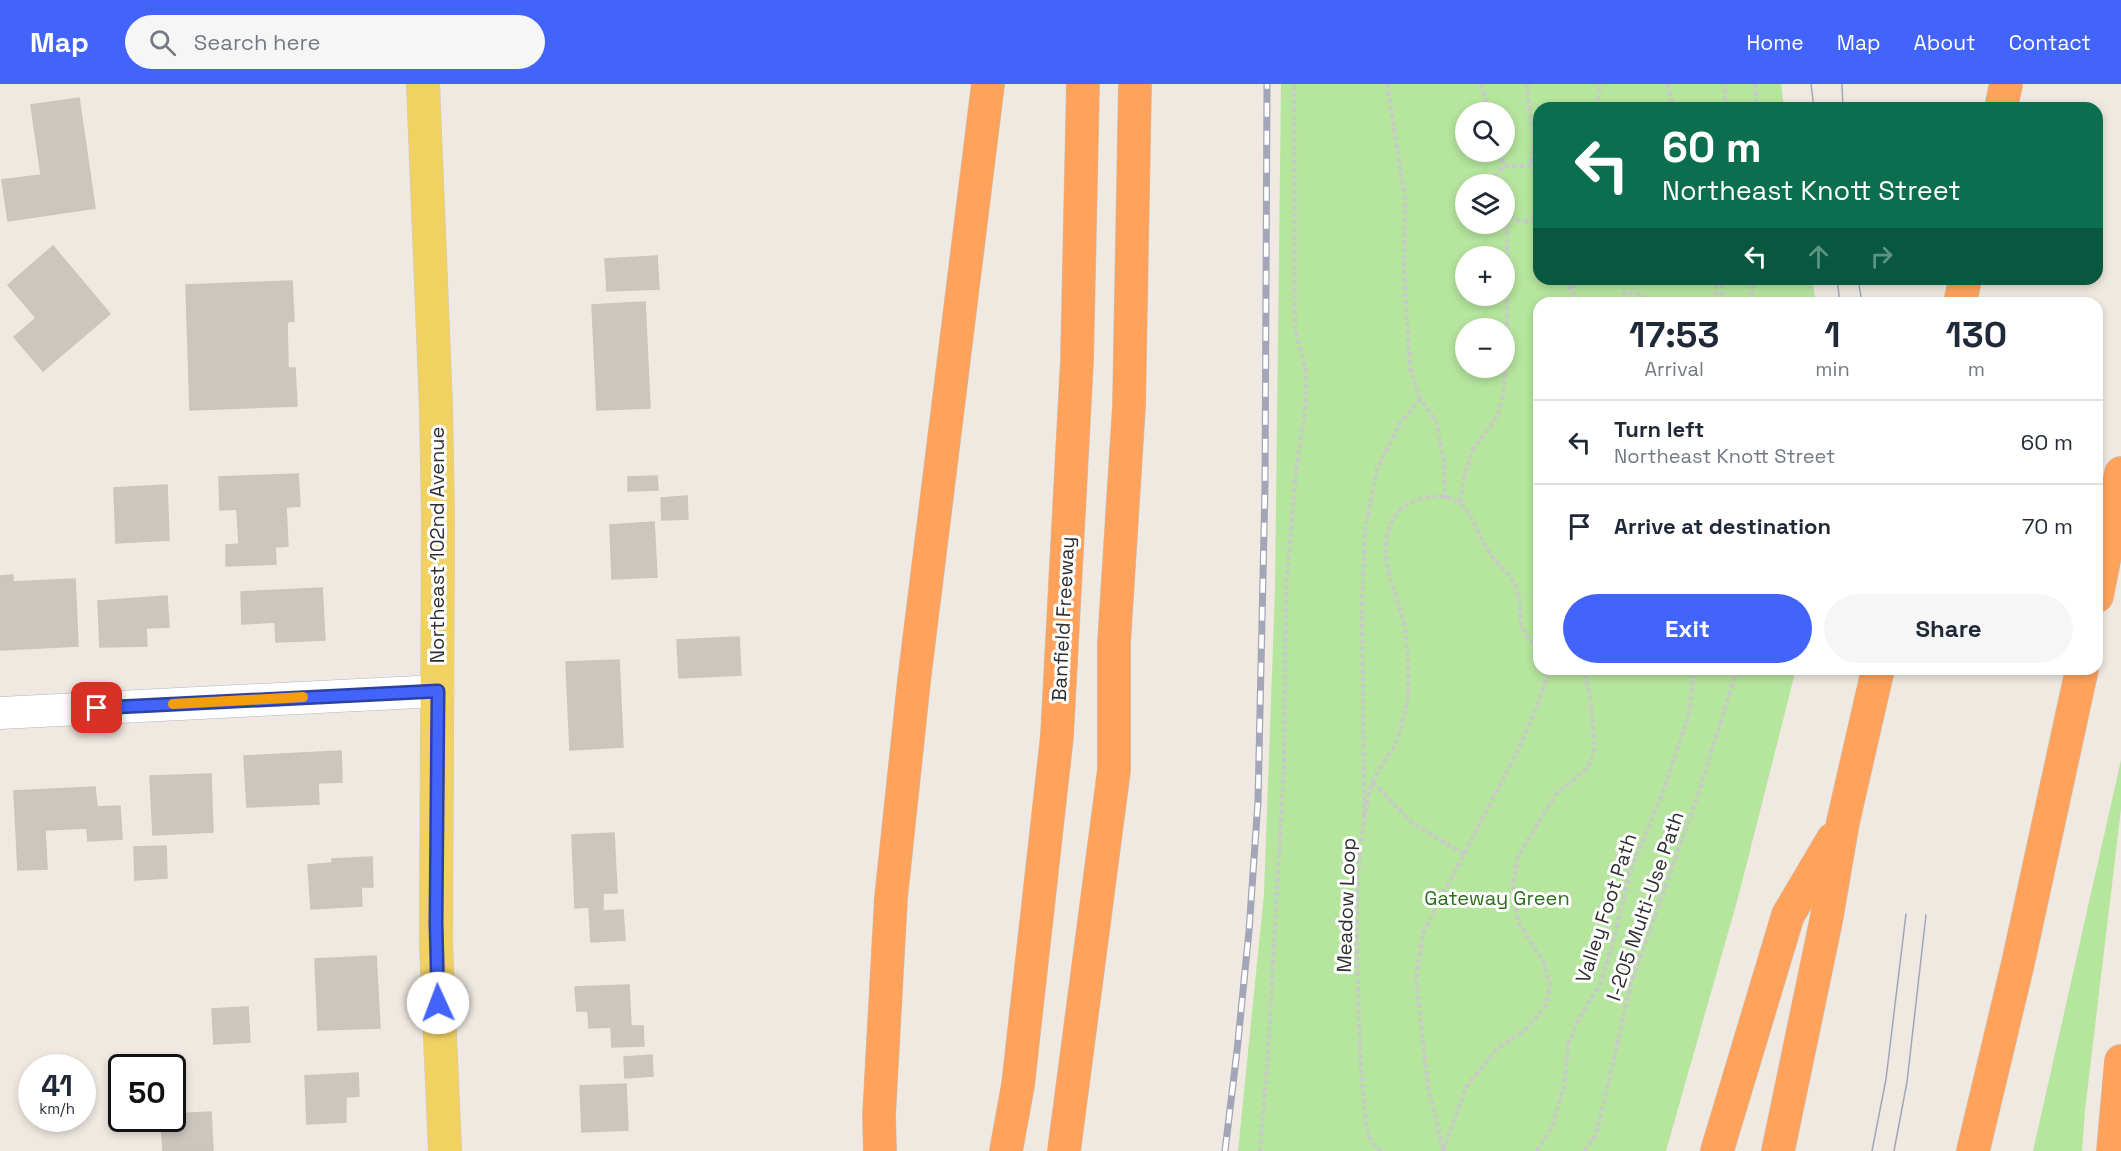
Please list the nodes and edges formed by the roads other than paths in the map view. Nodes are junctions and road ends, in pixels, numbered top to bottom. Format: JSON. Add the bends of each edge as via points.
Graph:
{"nodes":[{"id":1,"x":423,"y":84,"type":"edge"},
{"id":2,"x":988,"y":84,"type":"edge"},
{"id":3,"x":1083,"y":84,"type":"edge"},
{"id":4,"x":1135,"y":84,"type":"edge"},
{"id":5,"x":2006,"y":84,"type":"edge"},
{"id":6,"x":2002,"y":102,"type":"edge"},
{"id":7,"x":2121,"y":473,"type":"edge"},
{"id":8,"x":2103,"y":565,"type":"edge"},
{"id":9,"x":1877,"y":675,"type":"edge"},
{"id":10,"x":2081,"y":675,"type":"edge"},
{"id":11,"x":438,"y":691,"type":"junction"},
{"id":12,"x":0,"y":713,"type":"edge"},
{"id":13,"x":1843,"y":822,"type":"junction"},
{"id":14,"x":2121,"y":1061,"type":"edge"},
{"id":15,"x":1065,"y":1150,"type":"edge"},
{"id":16,"x":445,"y":1151,"type":"edge"},
{"id":17,"x":880,"y":1151,"type":"edge"},
{"id":18,"x":1006,"y":1151,"type":"edge"},
{"id":19,"x":1717,"y":1151,"type":"edge"},
{"id":20,"x":1778,"y":1151,"type":"edge"},
{"id":21,"x":1973,"y":1151,"type":"edge"},
{"id":22,"x":2113,"y":1151,"type":"edge"}],
"edges":[{"from":1,"to":11,"type":"main road","name":"Northeast 102nd Avenue","via":[[436,406]]},
{"from":2,"to":17,"type":"highway","via":[[891,898]]},
{"from":3,"to":18,"type":"highway","name":"Banfield Freeway","via":[[1077,360],[1057,736],[1018,1085]]},
{"from":4,"to":15,"type":"highway","via":[[1129,406],[1114,643],[1114,770]]},
{"from":5,"to":6,"type":"highway"},
{"from":7,"to":8,"type":"highway"},
{"from":9,"to":13,"type":"highway"},
{"from":10,"to":21,"type":"highway"},
{"from":11,"to":12,"type":"street"},
{"from":11,"to":16,"type":"main road","name":"Northeast 102nd Avenue","via":[[436,944]]},
{"from":13,"to":19,"type":"highway","via":[[1788,915]]},
{"from":13,"to":20,"type":"highway"},
{"from":14,"to":22,"type":"highway"}]}
